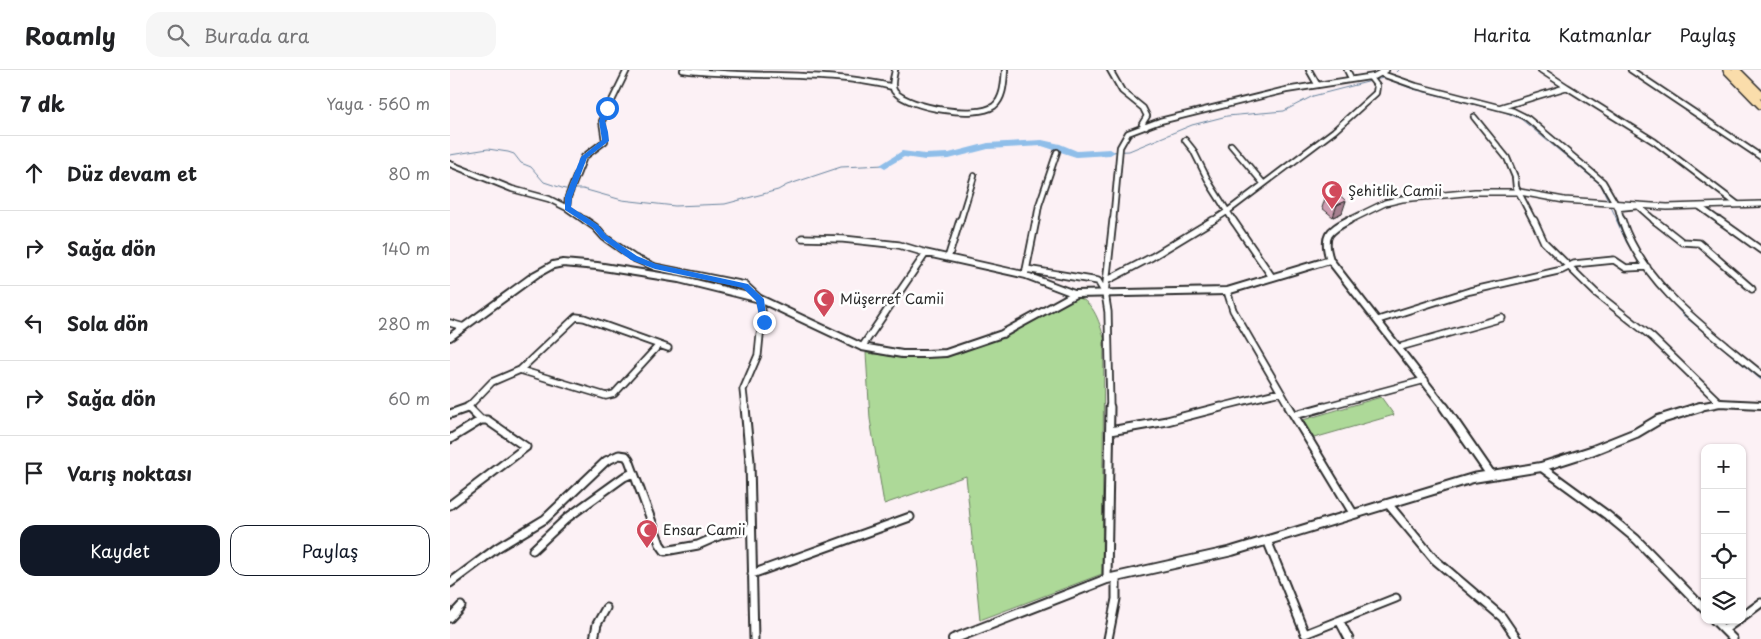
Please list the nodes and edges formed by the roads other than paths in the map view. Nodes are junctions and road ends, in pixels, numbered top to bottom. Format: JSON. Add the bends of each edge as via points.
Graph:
{"nodes":[{"id":1,"x":627,"y":70,"type":"edge"},
{"id":2,"x":683,"y":70,"type":"edge"},
{"id":3,"x":895,"y":70,"type":"edge"},
{"id":4,"x":1005,"y":70,"type":"edge"},
{"id":5,"x":1110,"y":70,"type":"edge"},
{"id":6,"x":1309,"y":70,"type":"edge"},
{"id":7,"x":1346,"y":70,"type":"edge"},
{"id":8,"x":1541,"y":70,"type":"edge"},
{"id":9,"x":1631,"y":70,"type":"edge"},
{"id":10,"x":1727,"y":70,"type":"edge"},
{"id":11,"x":1736,"y":70,"type":"edge"},
{"id":12,"x":822,"y":71,"type":"edge"},
{"id":13,"x":762,"y":72,"type":"edge"},
{"id":14,"x":1383,"y":73,"type":"edge"},
{"id":15,"x":1372,"y":77,"type":"junction"},
{"id":16,"x":1352,"y":78,"type":"junction"},
{"id":17,"x":1316,"y":84,"type":"junction"},
{"id":18,"x":892,"y":87,"type":"junction"},
{"id":19,"x":1567,"y":88,"type":"junction"},
{"id":20,"x":1761,"y":95,"type":"edge"},
{"id":21,"x":1761,"y":105,"type":"edge"},
{"id":22,"x":1500,"y":107,"type":"junction"},
{"id":23,"x":1474,"y":117,"type":"dead end"},
{"id":24,"x":1146,"y":126,"type":"junction"},
{"id":25,"x":1186,"y":140,"type":"dead end"},
{"id":26,"x":1232,"y":145,"type":"dead end"},
{"id":27,"x":1057,"y":152,"type":"dead end"},
{"id":28,"x":1761,"y":157,"type":"edge"},
{"id":29,"x":450,"y":164,"type":"edge"},
{"id":30,"x":974,"y":176,"type":"dead end"},
{"id":31,"x":1263,"y":184,"type":"junction"},
{"id":32,"x":1520,"y":192,"type":"junction"},
{"id":33,"x":1737,"y":204,"type":"junction"},
{"id":34,"x":1761,"y":204,"type":"edge"},
{"id":35,"x":1617,"y":206,"type":"junction"},
{"id":36,"x":1700,"y":206,"type":"junction"},
{"id":37,"x":567,"y":208,"type":"junction"},
{"id":38,"x":1228,"y":211,"type":"junction"},
{"id":39,"x":802,"y":238,"type":"dead end"},
{"id":40,"x":1761,"y":250,"type":"edge"},
{"id":41,"x":926,"y":253,"type":"junction"},
{"id":42,"x":948,"y":258,"type":"junction"},
{"id":43,"x":1330,"y":260,"type":"junction"},
{"id":44,"x":1568,"y":267,"type":"junction"},
{"id":45,"x":1644,"y":267,"type":"junction"},
{"id":46,"x":1025,"y":272,"type":"junction"},
{"id":47,"x":1272,"y":278,"type":"junction"},
{"id":48,"x":1108,"y":280,"type":"junction"},
{"id":49,"x":1752,"y":289,"type":"dead end"},
{"id":50,"x":1227,"y":291,"type":"junction"},
{"id":51,"x":1105,"y":293,"type":"junction"},
{"id":52,"x":1075,"y":294,"type":"junction"},
{"id":53,"x":760,"y":299,"type":"junction"},
{"id":54,"x":1502,"y":318,"type":"dead end"},
{"id":55,"x":1378,"y":320,"type":"junction"},
{"id":56,"x":450,"y":324,"type":"edge"},
{"id":57,"x":464,"y":328,"type":"junction"},
{"id":58,"x":450,"y":337,"type":"edge"},
{"id":59,"x":659,"y":345,"type":"junction"},
{"id":60,"x":862,"y":347,"type":"junction"},
{"id":61,"x":1400,"y":347,"type":"junction"},
{"id":62,"x":668,"y":348,"type":"dead end"},
{"id":63,"x":520,"y":370,"type":"junction"},
{"id":64,"x":1761,"y":374,"type":"edge"},
{"id":65,"x":1425,"y":380,"type":"junction"},
{"id":66,"x":1280,"y":392,"type":"junction"},
{"id":67,"x":1720,"y":403,"type":"junction"},
{"id":68,"x":1761,"y":405,"type":"edge"},
{"id":69,"x":466,"y":408,"type":"junction"},
{"id":70,"x":450,"y":414,"type":"edge"},
{"id":71,"x":1295,"y":415,"type":"junction"},
{"id":72,"x":481,"y":420,"type":"junction"},
{"id":73,"x":1110,"y":431,"type":"junction"},
{"id":74,"x":450,"y":439,"type":"edge"},
{"id":75,"x":1541,"y":467,"type":"junction"},
{"id":76,"x":633,"y":473,"type":"junction"},
{"id":77,"x":1491,"y":475,"type":"junction"},
{"id":78,"x":1389,"y":504,"type":"junction"},
{"id":79,"x":450,"y":505,"type":"edge"},
{"id":80,"x":1353,"y":513,"type":"junction"},
{"id":81,"x":910,"y":517,"type":"dead end"},
{"id":82,"x":751,"y":529,"type":"junction"},
{"id":83,"x":1267,"y":540,"type":"junction"},
{"id":84,"x":533,"y":550,"type":"dead end"},
{"id":85,"x":752,"y":574,"type":"junction"},
{"id":86,"x":1116,"y":578,"type":"junction"},
{"id":87,"x":1107,"y":579,"type":"junction"},
{"id":88,"x":450,"y":583,"type":"edge"},
{"id":89,"x":1396,"y":598,"type":"dead end"},
{"id":90,"x":1761,"y":603,"type":"edge"},
{"id":91,"x":461,"y":606,"type":"dead end"},
{"id":92,"x":1701,"y":606,"type":"edge"},
{"id":93,"x":606,"y":608,"type":"dead end"},
{"id":94,"x":1746,"y":614,"type":"edge"},
{"id":95,"x":450,"y":618,"type":"edge"},
{"id":96,"x":1340,"y":622,"type":"junction"},
{"id":97,"x":1718,"y":624,"type":"edge"},
{"id":98,"x":1732,"y":624,"type":"edge"},
{"id":99,"x":1724,"y":630,"type":"junction"},
{"id":100,"x":594,"y":639,"type":"edge"},
{"id":101,"x":754,"y":639,"type":"edge"},
{"id":102,"x":953,"y":639,"type":"edge"},
{"id":103,"x":1108,"y":639,"type":"edge"},
{"id":104,"x":1349,"y":639,"type":"edge"},
{"id":105,"x":1517,"y":639,"type":"edge"},
{"id":106,"x":1733,"y":639,"type":"edge"}],
"edges":[{"from":1,"to":37,"type":"street","via":[[602,121],[606,141],[584,157],[568,197]]},
{"from":2,"to":13,"type":"street","via":[[714,75]]},
{"from":3,"to":18,"type":"street"},
{"from":4,"to":18,"type":"street","via":[[1003,92],[995,105],[986,110],[952,111],[907,100]]},
{"from":5,"to":24,"type":"street","via":[[1122,91],[1143,108],[1147,116],[1142,124]]},
{"from":6,"to":17,"type":"street"},
{"from":7,"to":16,"type":"street"},
{"from":8,"to":19,"type":"street"},
{"from":9,"to":28,"type":"street"},
{"from":10,"to":21,"type":"highway"},
{"from":11,"to":20,"type":"highway"},
{"from":12,"to":13,"type":"street"},
{"from":12,"to":18,"type":"street","via":[[879,80]]},
{"from":14,"to":15,"type":"street"},
{"from":14,"to":22,"type":"street"},
{"from":15,"to":16,"type":"street"},
{"from":15,"to":31,"type":"street","via":[[1377,86],[1376,93],[1334,131]]},
{"from":16,"to":17,"type":"street"},
{"from":17,"to":24,"type":"street"},
{"from":19,"to":22,"type":"street"},
{"from":19,"to":33,"type":"street","via":[[1622,120],[1694,169]]},
{"from":22,"to":35,"type":"street","via":[[1527,118],[1603,182]]},
{"from":23,"to":32,"type":"street","via":[[1506,157]]},
{"from":24,"to":48,"type":"street","via":[[1128,133],[1120,147]]},
{"from":25,"to":38,"type":"street"},
{"from":26,"to":31,"type":"street"},
{"from":27,"to":46,"type":"street","via":[[1039,205]]},
{"from":29,"to":37,"type":"street"},
{"from":30,"to":42,"type":"street"},
{"from":31,"to":38,"type":"street"},
{"from":32,"to":35,"type":"street"},
{"from":32,"to":43,"type":"street","via":[[1440,194],[1386,203],[1333,228],[1327,236]]},
{"from":32,"to":44,"type":"street","via":[[1544,242]]},
{"from":33,"to":34,"type":"street"},
{"from":33,"to":36,"type":"street"},
{"from":35,"to":36,"type":"street"},
{"from":35,"to":45,"type":"street"},
{"from":35,"to":49,"type":"street","via":[[1639,207],[1680,241],[1699,243]]},
{"from":36,"to":40,"type":"street"},
{"from":37,"to":53,"type":"street","via":[[634,258],[655,267],[745,286]]},
{"from":38,"to":47,"type":"street"},
{"from":38,"to":48,"type":"street"},
{"from":39,"to":41,"type":"street","via":[[899,245]]},
{"from":41,"to":42,"type":"street"},
{"from":41,"to":60,"type":"street"},
{"from":42,"to":46,"type":"street"},
{"from":43,"to":47,"type":"street"},
{"from":43,"to":55,"type":"street"},
{"from":44,"to":45,"type":"street","via":[[1614,260],[1626,268]]},
{"from":44,"to":55,"type":"street","via":[[1470,291]]},
{"from":44,"to":67,"type":"street","via":[[1652,337]]},
{"from":45,"to":64,"type":"street","via":[[1694,318]]},
{"from":46,"to":51,"type":"street","via":[[1098,281]]},
{"from":46,"to":52,"type":"street"},
{"from":47,"to":50,"type":"street"},
{"from":48,"to":51,"type":"street"},
{"from":50,"to":51,"type":"street"},
{"from":50,"to":66,"type":"street","via":[[1233,310]]},
{"from":51,"to":52,"type":"street"},
{"from":51,"to":73,"type":"street"},
{"from":52,"to":60,"type":"street","via":[[1002,334],[946,353],[902,354]]},
{"from":53,"to":57,"type":"street","via":[[679,279],[562,263],[535,275]]},
{"from":53,"to":60,"type":"street"},
{"from":53,"to":82,"type":"street","via":[[764,322],[758,354],[742,390],[750,461]]},
{"from":54,"to":61,"type":"street"},
{"from":55,"to":61,"type":"street"},
{"from":56,"to":57,"type":"street"},
{"from":57,"to":58,"type":"street"},
{"from":59,"to":62,"type":"street"},
{"from":59,"to":63,"type":"street","via":[[614,394],[606,396]]},
{"from":59,"to":63,"type":"street","via":[[576,317]]},
{"from":61,"to":65,"type":"street"},
{"from":63,"to":69,"type":"street","via":[[492,382]]},
{"from":65,"to":71,"type":"street"},
{"from":65,"to":77,"type":"street"},
{"from":66,"to":71,"type":"street"},
{"from":66,"to":73,"type":"street"},
{"from":67,"to":68,"type":"street"},
{"from":67,"to":75,"type":"street","via":[[1658,420],[1592,451]]},
{"from":69,"to":70,"type":"street"},
{"from":69,"to":72,"type":"street"},
{"from":71,"to":80,"type":"street"},
{"from":72,"to":74,"type":"street"},
{"from":72,"to":79,"type":"street","via":[[486,420],[526,447]]},
{"from":73,"to":87,"type":"street"},
{"from":75,"to":77,"type":"street"},
{"from":75,"to":92,"type":"street","via":[[1636,539]]},
{"from":76,"to":82,"type":"street","via":[[665,551]]},
{"from":76,"to":84,"type":"street","via":[[567,518]]},
{"from":76,"to":88,"type":"street","via":[[626,456],[619,455],[606,461],[545,519],[497,548]]},
{"from":77,"to":78,"type":"street"},
{"from":78,"to":80,"type":"street"},
{"from":78,"to":105,"type":"street","via":[[1434,559],[1502,617]]},
{"from":80,"to":83,"type":"street"},
{"from":81,"to":85,"type":"street"},
{"from":82,"to":85,"type":"street"},
{"from":83,"to":86,"type":"street"},
{"from":83,"to":96,"type":"street","via":[[1305,634]]},
{"from":85,"to":101,"type":"street"},
{"from":86,"to":87,"type":"street"},
{"from":86,"to":103,"type":"street","via":[[1116,598]]},
{"from":87,"to":102,"type":"street"},
{"from":89,"to":96,"type":"street"},
{"from":90,"to":94,"type":"street"},
{"from":91,"to":95,"type":"street"},
{"from":93,"to":100,"type":"street","via":[[597,624]]},
{"from":96,"to":104,"type":"street"},
{"from":97,"to":99,"type":"street"},
{"from":98,"to":99,"type":"street"},
{"from":99,"to":106,"type":"street"}]}
